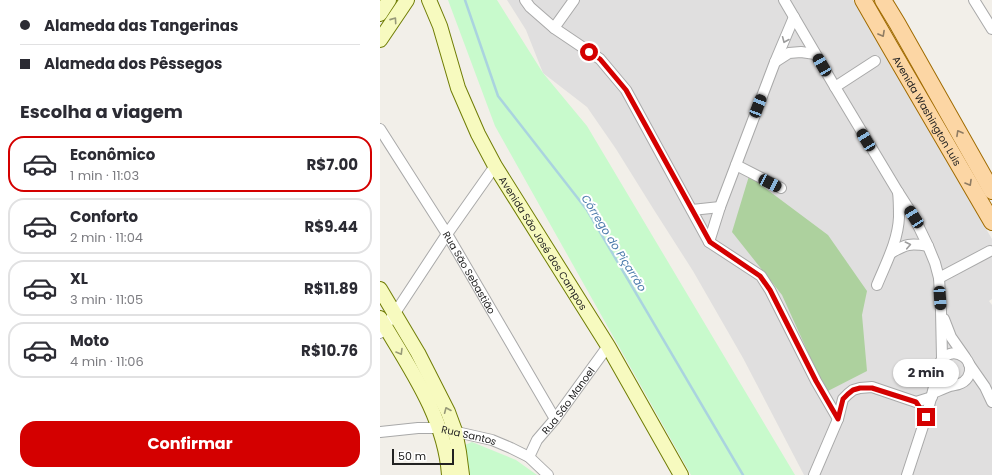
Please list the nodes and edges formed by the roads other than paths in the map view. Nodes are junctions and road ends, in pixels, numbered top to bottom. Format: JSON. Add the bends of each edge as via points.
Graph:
{"nodes":[{"id":1,"x":390,"y":0,"type":"edge"},
{"id":2,"x":408,"y":0,"type":"edge"},
{"id":3,"x":429,"y":0,"type":"edge"},
{"id":4,"x":525,"y":0,"type":"edge"},
{"id":5,"x":574,"y":0,"type":"edge"},
{"id":6,"x":784,"y":0,"type":"edge"},
{"id":7,"x":863,"y":0,"type":"edge"},
{"id":8,"x":883,"y":0,"type":"edge"},
{"id":9,"x":974,"y":0,"type":"edge"},
{"id":10,"x":380,"y":14,"type":"edge"},
{"id":11,"x":794,"y":17,"type":"junction"},
{"id":12,"x":554,"y":28,"type":"junction"},
{"id":13,"x":992,"y":28,"type":"edge"},
{"id":14,"x":380,"y":40,"type":"edge"},
{"id":15,"x":815,"y":54,"type":"junction"},
{"id":16,"x":875,"y":61,"type":"dead end"},
{"id":17,"x":775,"y":62,"type":"junction"},
{"id":18,"x":834,"y":87,"type":"junction"},
{"id":19,"x":380,"y":129,"type":"edge"},
{"id":20,"x":736,"y":165,"type":"junction"},
{"id":21,"x":495,"y":166,"type":"junction"},
{"id":22,"x":781,"y":188,"type":"dead end"},
{"id":23,"x":992,"y":191,"type":"edge"},
{"id":24,"x":898,"y":192,"type":"junction"},
{"id":25,"x":720,"y":207,"type":"junction"},
{"id":26,"x":692,"y":210,"type":"junction"},
{"id":27,"x":992,"y":222,"type":"edge"},
{"id":28,"x":447,"y":234,"type":"junction"},
{"id":29,"x":710,"y":242,"type":"junction"},
{"id":30,"x":928,"y":246,"type":"junction"},
{"id":31,"x":990,"y":251,"type":"dead end"},
{"id":32,"x":891,"y":253,"type":"junction"},
{"id":33,"x":939,"y":278,"type":"junction"},
{"id":34,"x":877,"y":285,"type":"dead end"},
{"id":35,"x":380,"y":288,"type":"edge"},
{"id":36,"x":941,"y":311,"type":"junction"},
{"id":37,"x":395,"y":313,"type":"junction"},
{"id":38,"x":382,"y":326,"type":"edge"},
{"id":39,"x":608,"y":346,"type":"junction"},
{"id":40,"x":942,"y":358,"type":"junction"},
{"id":41,"x":967,"y":360,"type":"junction"},
{"id":42,"x":938,"y":372,"type":"junction"},
{"id":43,"x":963,"y":382,"type":"junction"},
{"id":44,"x":952,"y":385,"type":"junction"},
{"id":45,"x":985,"y":386,"type":"junction"},
{"id":46,"x":932,"y":395,"type":"junction"},
{"id":47,"x":916,"y":402,"type":"junction"},
{"id":48,"x":992,"y":402,"type":"edge"},
{"id":49,"x":926,"y":417,"type":"junction"},
{"id":50,"x":555,"y":419,"type":"junction"},
{"id":51,"x":838,"y":419,"type":"junction"},
{"id":52,"x":439,"y":428,"type":"junction"},
{"id":53,"x":454,"y":431,"type":"junction"},
{"id":54,"x":380,"y":432,"type":"edge"},
{"id":55,"x":528,"y":457,"type":"junction"},
{"id":56,"x":449,"y":475,"type":"edge"},
{"id":57,"x":462,"y":475,"type":"edge"},
{"id":58,"x":548,"y":475,"type":"edge"},
{"id":59,"x":681,"y":475,"type":"edge"},
{"id":60,"x":814,"y":475,"type":"edge"},
{"id":61,"x":907,"y":475,"type":"edge"}],
"edges":[{"from":1,"to":10,"type":"main road"},
{"from":14,"to":2,"type":"main road","one_way":true},
{"from":3,"to":21,"type":"main road","name":"Avenida São José dos Campos","via":[[440,26],[458,88]]},
{"from":4,"to":12,"type":"street"},
{"from":5,"to":12,"type":"street"},
{"from":6,"to":11,"type":"street"},
{"from":7,"to":27,"type":"main road","name":"Avenida Washington Luis","one_way":true},
{"from":23,"to":8,"type":"main road","name":"Avenida Washington Luis","one_way":true},
{"from":9,"to":13,"type":"street"},
{"from":11,"to":15,"type":"street"},
{"from":11,"to":17,"type":"street","one_way":true},
{"from":12,"to":26,"type":"street","via":[[600,59],[626,90]]},
{"from":15,"to":17,"type":"street","via":[[789,53]]},
{"from":15,"to":18,"type":"street"},
{"from":16,"to":18,"type":"street"},
{"from":17,"to":20,"type":"street"},
{"from":18,"to":24,"type":"street"},
{"from":19,"to":28,"type":"street","name":"Rua São Sebastião"},
{"from":20,"to":22,"type":"street"},
{"from":20,"to":25,"type":"street"},
{"from":21,"to":28,"type":"street"},
{"from":21,"to":39,"type":"main road","name":"Avenida São José dos Campos"},
{"from":24,"to":30,"type":"street"},
{"from":24,"to":32,"type":"street","via":[[899,217]]},
{"from":25,"to":26,"type":"street"},
{"from":25,"to":29,"type":"street"},
{"from":26,"to":29,"type":"street"},
{"from":28,"to":37,"type":"street"},
{"from":28,"to":50,"type":"street","name":"Rua São Sebastião"},
{"from":29,"to":51,"type":"street","via":[[764,281]]},
{"from":32,"to":30,"type":"street","one_way":true,"via":[[902,246]]},
{"from":30,"to":33,"type":"street"},
{"from":31,"to":33,"type":"street"},
{"from":32,"to":34,"type":"street"},
{"from":33,"to":36,"type":"street"},
{"from":35,"to":37,"type":"main road"},
{"from":36,"to":40,"type":"street"},
{"from":36,"to":41,"type":"street","via":[[951,337]]},
{"from":37,"to":38,"type":"street"},
{"from":53,"to":37,"type":"main road","one_way":true,"via":[[437,389]]},
{"from":38,"to":52,"type":"main road","one_way":true,"via":[[420,386]]},
{"from":39,"to":50,"type":"street","name":"Rua São Manoel"},
{"from":39,"to":59,"type":"main road","name":"Avenida São José dos Campos"},
{"from":40,"to":41,"type":"street","via":[[953,353],[960,354]]},
{"from":40,"to":42,"type":"street"},
{"from":41,"to":43,"type":"street","via":[[970,369]]},
{"from":41,"to":45,"type":"street"},
{"from":42,"to":44,"type":"street","via":[[943,381]]},
{"from":42,"to":46,"type":"street"},
{"from":43,"to":44,"type":"street"},
{"from":43,"to":45,"type":"street"},
{"from":44,"to":46,"type":"street"},
{"from":45,"to":48,"type":"street"},
{"from":46,"to":47,"type":"street"},
{"from":46,"to":49,"type":"street"},
{"from":47,"to":49,"type":"street"},
{"from":47,"to":51,"type":"street","via":[[872,388],[860,388],[853,390],[843,399]]},
{"from":49,"to":61,"type":"street"},
{"from":50,"to":55,"type":"street","name":"Rua São Manoel","via":[[537,440]]},
{"from":51,"to":60,"type":"street"},
{"from":52,"to":53,"type":"street","name":"Rua Santos"},
{"from":52,"to":54,"type":"street","name":"Rua Santos"},
{"from":52,"to":56,"type":"main road","via":[[448,460]]},
{"from":53,"to":55,"type":"street","name":"Rua Santos","via":[[492,440]]},
{"from":53,"to":57,"type":"main road","via":[[460,452]]},
{"from":55,"to":58,"type":"street","name":"Rua Santos"}]}
